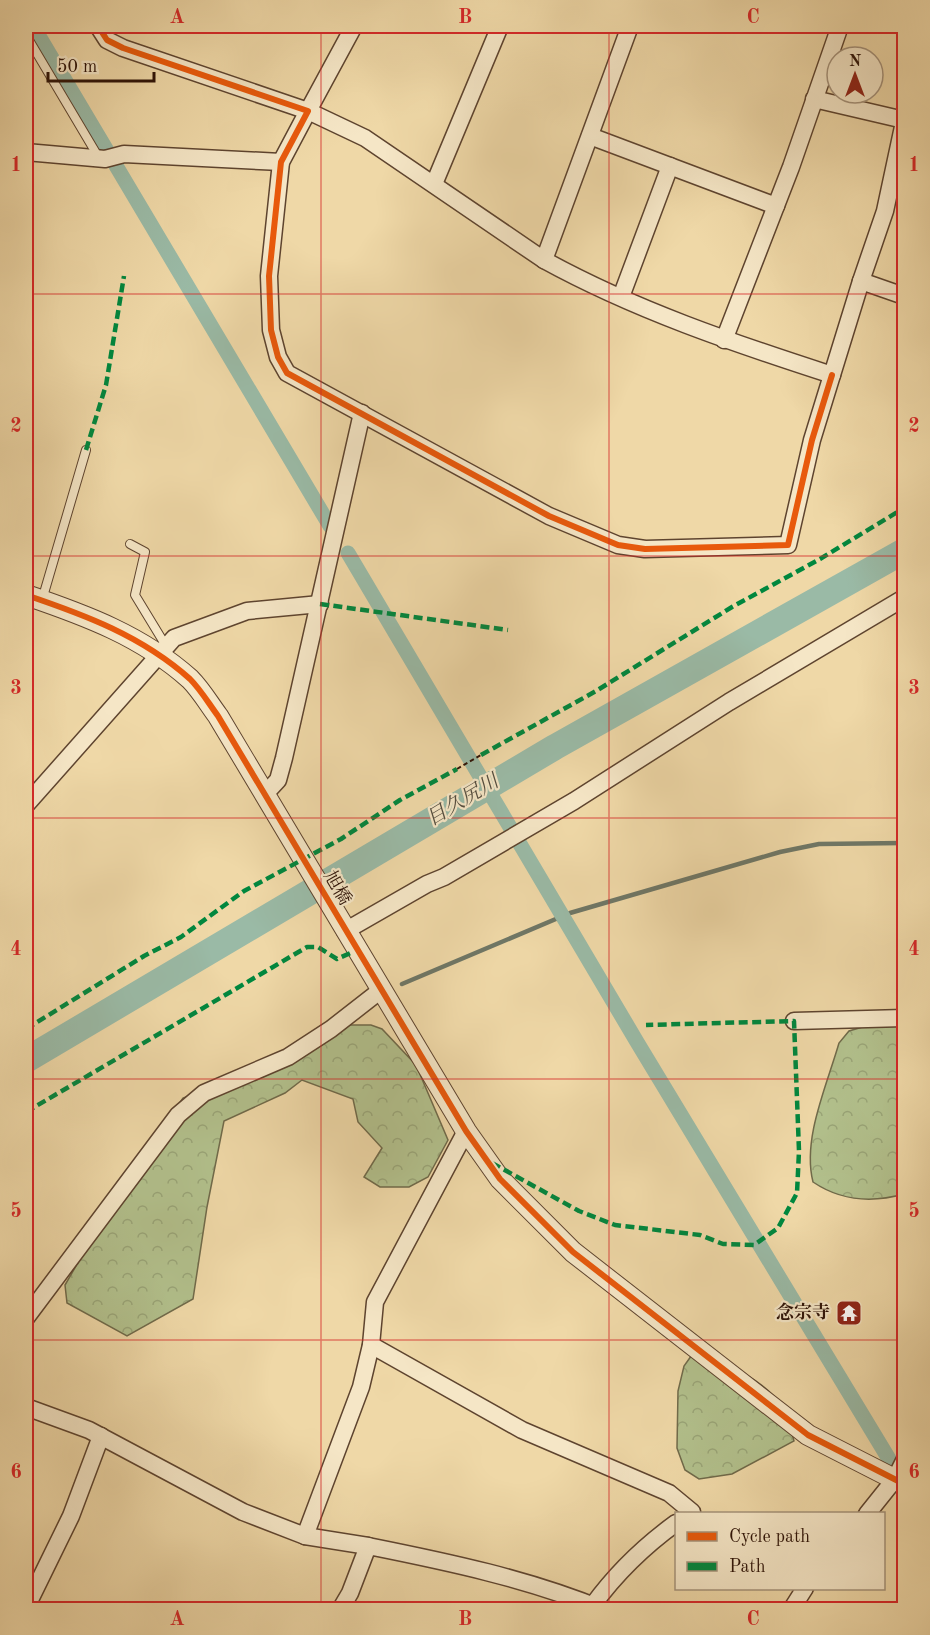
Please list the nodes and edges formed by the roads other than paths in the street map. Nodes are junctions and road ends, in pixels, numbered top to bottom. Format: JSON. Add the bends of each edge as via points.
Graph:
{"nodes":[{"id":1,"x":99,"y":26,"type":"edge"},
{"id":2,"x":354,"y":26,"type":"edge"},
{"id":3,"x":500,"y":26,"type":"edge"},
{"id":4,"x":630,"y":26,"type":"edge"},
{"id":5,"x":840,"y":26,"type":"edge"},
{"id":6,"x":26,"y":35,"type":"edge"},
{"id":7,"x":26,"y":52,"type":"edge"},
{"id":8,"x":36,"y":53,"type":"junction"},
{"id":9,"x":814,"y":99,"type":"junction"},
{"id":10,"x":308,"y":111,"type":"junction"},
{"id":11,"x":904,"y":121,"type":"edge"},
{"id":12,"x":590,"y":136,"type":"junction"},
{"id":13,"x":26,"y":152,"type":"edge"},
{"id":14,"x":102,"y":159,"type":"junction"},
{"id":15,"x":281,"y":162,"type":"junction"},
{"id":16,"x":670,"y":166,"type":"junction"},
{"id":17,"x":434,"y":184,"type":"junction"},
{"id":18,"x":776,"y":206,"type":"junction"},
{"id":19,"x":544,"y":260,"type":"junction"},
{"id":20,"x":861,"y":281,"type":"junction"},
{"id":21,"x":904,"y":296,"type":"edge"},
{"id":22,"x":621,"y":297,"type":"junction"},
{"id":23,"x":724,"y":340,"type":"junction"},
{"id":24,"x":832,"y":375,"type":"junction"},
{"id":25,"x":362,"y":413,"type":"junction"},
{"id":26,"x":86,"y":450,"type":"dead end"},
{"id":27,"x":130,"y":544,"type":"dead end"},
{"id":28,"x":34,"y":598,"type":"edge"},
{"id":29,"x":904,"y":598,"type":"edge"},
{"id":30,"x":320,"y":604,"type":"junction"},
{"id":31,"x":162,"y":650,"type":"junction"},
{"id":32,"x":265,"y":794,"type":"junction"},
{"id":33,"x":26,"y":805,"type":"edge"},
{"id":34,"x":344,"y":928,"type":"junction"},
{"id":35,"x":381,"y":990,"type":"junction"},
{"id":36,"x":904,"y":1018,"type":"edge"},
{"id":37,"x":794,"y":1021,"type":"dead end"},
{"id":38,"x":466,"y":1131,"type":"junction"},
{"id":39,"x":26,"y":1318,"type":"edge"},
{"id":40,"x":371,"y":1345,"type":"junction"},
{"id":41,"x":26,"y":1407,"type":"edge"},
{"id":42,"x":101,"y":1436,"type":"junction"},
{"id":43,"x":904,"y":1461,"type":"edge"},
{"id":44,"x":900,"y":1482,"type":"edge"},
{"id":45,"x":696,"y":1512,"type":"edge"},
{"id":46,"x":869,"y":1512,"type":"edge"},
{"id":47,"x":675,"y":1524,"type":"edge"},
{"id":48,"x":304,"y":1536,"type":"junction"},
{"id":49,"x":368,"y":1546,"type":"junction"},
{"id":50,"x":804,"y":1590,"type":"edge"},
{"id":51,"x":598,"y":1607,"type":"edge"},
{"id":52,"x":26,"y":1608,"type":"edge"},
{"id":53,"x":340,"y":1610,"type":"edge"},
{"id":54,"x":791,"y":1610,"type":"edge"}],
"edges":[{"from":1,"to":10,"type":"street","via":[[107,40],[123,48]]},
{"from":2,"to":10,"type":"street"},
{"from":3,"to":17,"type":"street"},
{"from":4,"to":12,"type":"street"},
{"from":5,"to":9,"type":"street"},
{"from":6,"to":8,"type":"lane"},
{"from":7,"to":8,"type":"lane"},
{"from":8,"to":14,"type":"lane"},
{"from":9,"to":11,"type":"street"},
{"from":9,"to":18,"type":"street"},
{"from":10,"to":15,"type":"street"},
{"from":10,"to":17,"type":"street","via":[[365,138]]},
{"from":11,"to":20,"type":"street","via":[[885,211]]},
{"from":12,"to":16,"type":"street"},
{"from":12,"to":19,"type":"street"},
{"from":13,"to":14,"type":"street"},
{"from":14,"to":15,"type":"street","via":[[124,154]]},
{"from":15,"to":25,"type":"street","via":[[269,276],[271,330],[278,357],[287,373]]},
{"from":16,"to":18,"type":"street"},
{"from":16,"to":22,"type":"street"},
{"from":17,"to":19,"type":"street"},
{"from":18,"to":23,"type":"street"},
{"from":19,"to":22,"type":"street"},
{"from":20,"to":21,"type":"street"},
{"from":20,"to":24,"type":"street"},
{"from":22,"to":23,"type":"street"},
{"from":23,"to":24,"type":"street"},
{"from":24,"to":25,"type":"street","via":[[812,440],[789,545],[645,549],[618,544],[549,516]]},
{"from":25,"to":30,"type":"street"},
{"from":26,"to":28,"type":"lane"},
{"from":27,"to":31,"type":"lane","via":[[145,552],[135,595]]},
{"from":28,"to":31,"type":"street","name":"旭橋","via":[[111,626]]},
{"from":29,"to":34,"type":"street","via":[[729,702],[574,801],[452,872]]},
{"from":30,"to":31,"type":"street","via":[[247,611],[174,638]]},
{"from":30,"to":32,"type":"street","via":[[278,780]]},
{"from":31,"to":32,"type":"street","name":"旭橋","via":[[218,716]]},
{"from":31,"to":33,"type":"street"},
{"from":32,"to":34,"type":"street","name":"旭橋"},
{"from":34,"to":35,"type":"street","name":"旭橋"},
{"from":35,"to":38,"type":"street","name":"旭橋"},
{"from":35,"to":39,"type":"street","via":[[288,1057],[204,1093],[178,1115]]},
{"from":36,"to":37,"type":"street"},
{"from":38,"to":40,"type":"street","via":[[375,1302]]},
{"from":38,"to":44,"type":"street","name":"旭橋","via":[[500,1179],[573,1252],[808,1435]]},
{"from":40,"to":45,"type":"street","via":[[522,1430],[669,1493]]},
{"from":40,"to":48,"type":"street","via":[[360,1387]]},
{"from":41,"to":42,"type":"street"},
{"from":42,"to":48,"type":"street","via":[[243,1512]]},
{"from":42,"to":52,"type":"street","via":[[71,1516]]},
{"from":43,"to":44,"type":"street"},
{"from":44,"to":46,"type":"street"},
{"from":47,"to":51,"type":"street","via":[[614,1575]]},
{"from":48,"to":49,"type":"street"},
{"from":49,"to":51,"type":"street","via":[[435,1559]]},
{"from":49,"to":53,"type":"street"},
{"from":50,"to":54,"type":"street"}]}
